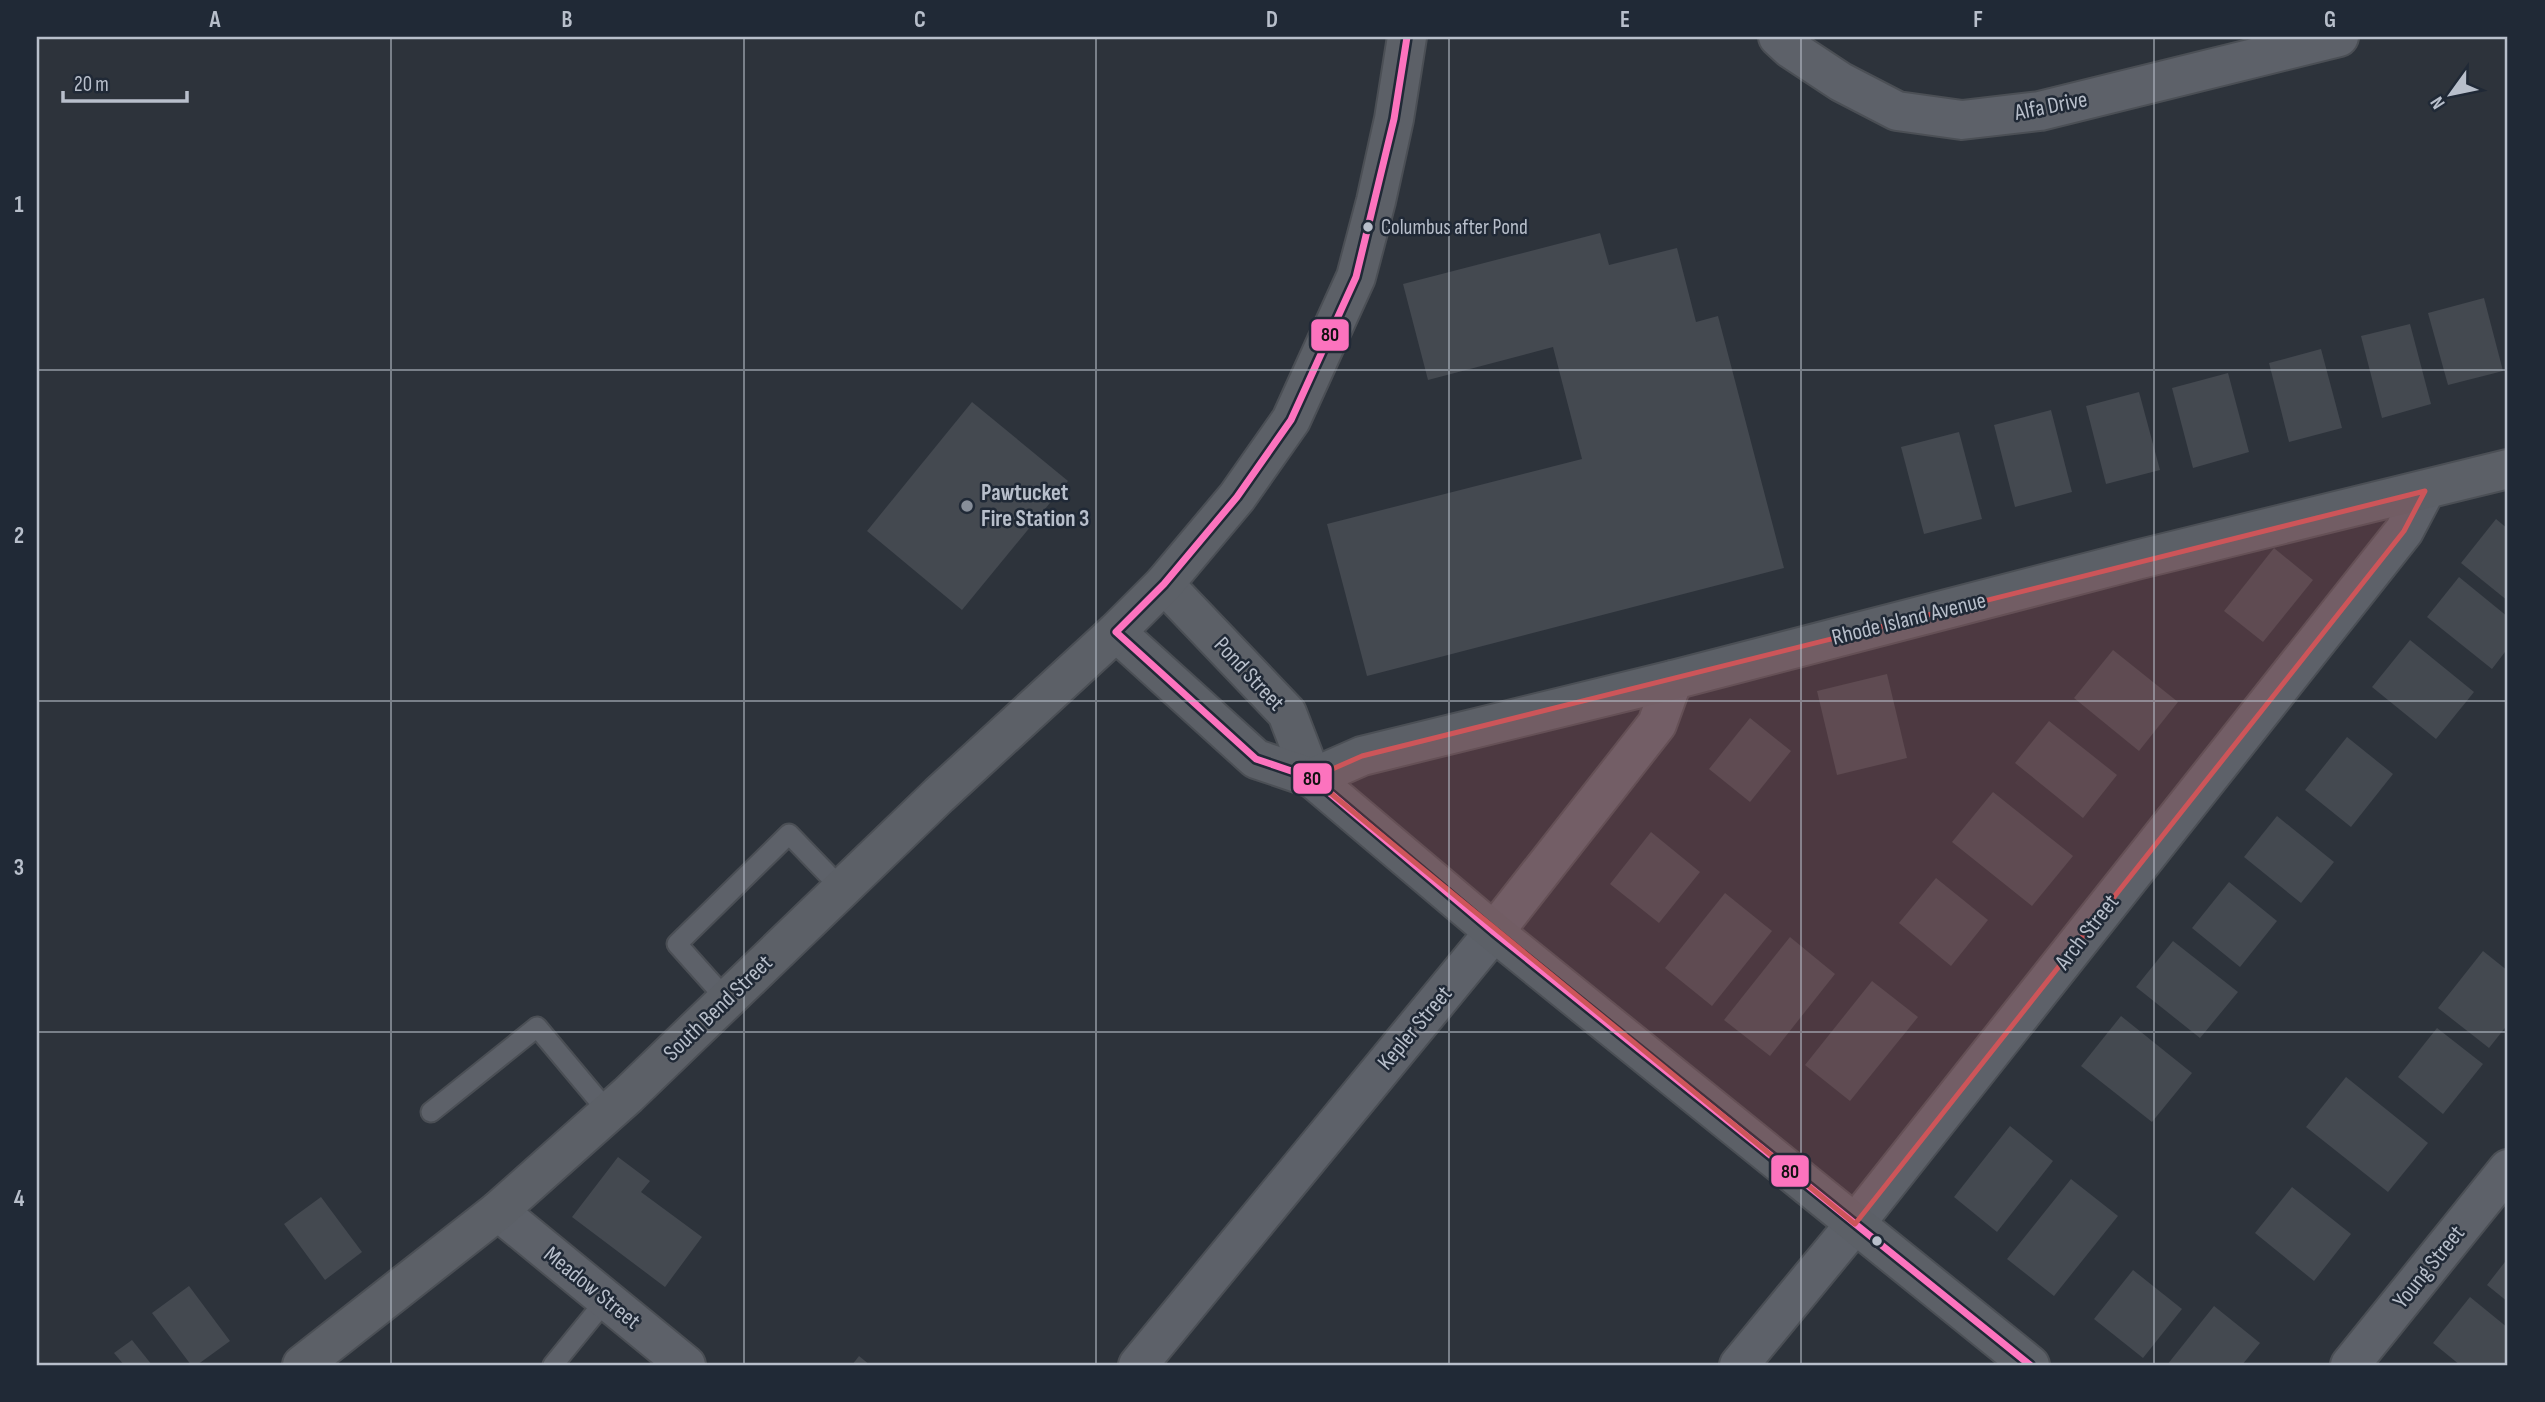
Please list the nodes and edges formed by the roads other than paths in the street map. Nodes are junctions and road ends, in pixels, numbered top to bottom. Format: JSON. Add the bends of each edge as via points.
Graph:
{"nodes":[{"id":1,"x":1407,"y":37,"type":"edge"},
{"id":2,"x":1778,"y":37,"type":"edge"},
{"id":3,"x":2339,"y":37,"type":"edge"},
{"id":4,"x":2508,"y":469,"type":"edge"},
{"id":5,"x":2425,"y":491,"type":"junction"},
{"id":6,"x":1164,"y":584,"type":"junction"},
{"id":7,"x":1116,"y":632,"type":"junction"},
{"id":8,"x":1673,"y":680,"type":"junction"},
{"id":9,"x":1312,"y":778,"type":"junction"},
{"id":10,"x":842,"y":889,"type":"junction"},
{"id":11,"x":1494,"y":933,"type":"junction"},
{"id":12,"x":727,"y":1000,"type":"junction"},
{"id":13,"x":431,"y":1112,"type":"dead end"},
{"id":14,"x":608,"y":1112,"type":"junction"},
{"id":15,"x":2508,"y":1170,"type":"edge"},
{"id":16,"x":498,"y":1211,"type":"junction"},
{"id":17,"x":1855,"y":1224,"type":"junction"},
{"id":18,"x":606,"y":1300,"type":"junction"},
{"id":19,"x":302,"y":1365,"type":"edge"},
{"id":20,"x":553,"y":1365,"type":"edge"},
{"id":21,"x":686,"y":1365,"type":"edge"},
{"id":22,"x":1138,"y":1365,"type":"edge"},
{"id":23,"x":1739,"y":1365,"type":"edge"},
{"id":24,"x":2030,"y":1365,"type":"edge"},
{"id":25,"x":2350,"y":1365,"type":"edge"}],
"edges":[{"from":1,"to":6,"type":"street","name":"South Bend Street","via":[[1394,119],[1356,277],[1291,420],[1237,497]]},
{"from":2,"to":3,"type":"street","name":"Alfa Drive","via":[[1841,82],[1897,111],[1962,120],[2040,111]]},
{"from":4,"to":5,"type":"street","name":"Rhode Island Avenue"},
{"from":5,"to":8,"type":"street","name":"Rhode Island Avenue","via":[[2136,560]]},
{"from":5,"to":17,"type":"street","name":"Arch Street","via":[[2404,531]]},
{"from":6,"to":7,"type":"street","name":"South Bend Street"},
{"from":6,"to":9,"type":"street","name":"Pond Street","via":[[1287,713]]},
{"from":7,"to":9,"type":"street","name":"Pond Street","via":[[1255,759]]},
{"from":7,"to":10,"type":"street","name":"South Bend Street"},
{"from":8,"to":9,"type":"street","name":"Rhode Island Avenue","via":[[1362,756]]},
{"from":8,"to":11,"type":"street","name":"Kepler Street","via":[[1657,724]]},
{"from":9,"to":11,"type":"street","name":"Pond Street"},
{"from":10,"to":12,"type":"street","name":"South Bend Street"},
{"from":10,"to":12,"type":"lane","via":[[789,834],[677,944]]},
{"from":11,"to":17,"type":"street","name":"Pond Street"},
{"from":11,"to":22,"type":"street","name":"Kepler Street"},
{"from":12,"to":14,"type":"street","name":"South Bend Street"},
{"from":13,"to":14,"type":"lane","via":[[537,1027]]},
{"from":14,"to":16,"type":"street","name":"South Bend Street"},
{"from":15,"to":25,"type":"street","name":"Young Street"},
{"from":16,"to":18,"type":"street","name":"Meadow Street"},
{"from":16,"to":19,"type":"street","name":"South Bend Street"},
{"from":17,"to":23,"type":"street","name":"Arch Street"},
{"from":17,"to":24,"type":"street","name":"Pond Street"},
{"from":18,"to":20,"type":"lane"},
{"from":18,"to":21,"type":"street","name":"Meadow Street"}]}
